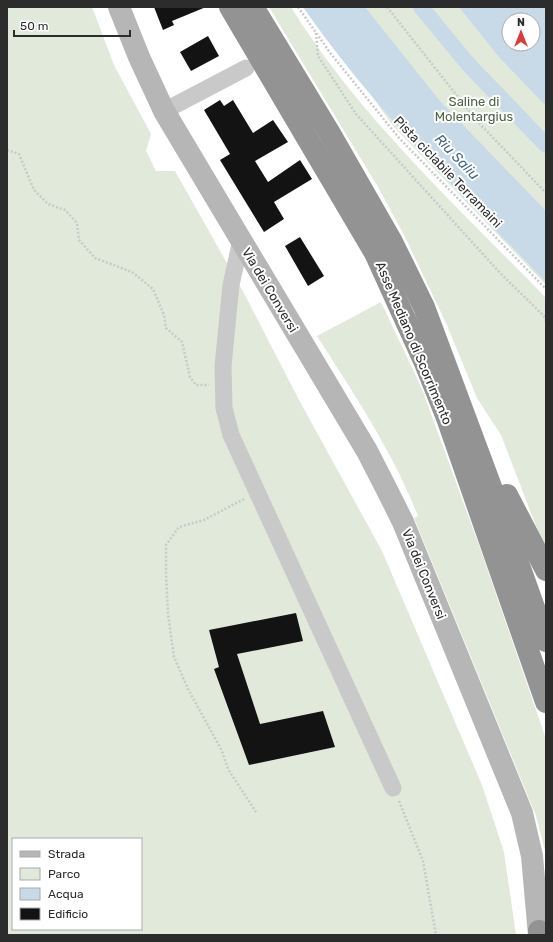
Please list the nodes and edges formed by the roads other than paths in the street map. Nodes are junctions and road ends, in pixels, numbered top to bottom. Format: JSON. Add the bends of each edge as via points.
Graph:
{"nodes":[{"id":1,"x":119,"y":7,"type":"edge"},
{"id":2,"x":230,"y":7,"type":"edge"},
{"id":3,"x":253,"y":7,"type":"edge"},
{"id":4,"x":246,"y":68,"type":"dead end"},
{"id":5,"x":164,"y":111,"type":"junction"},
{"id":6,"x":241,"y":240,"type":"junction"},
{"id":7,"x":490,"y":484,"type":"junction"},
{"id":8,"x":546,"y":570,"type":"edge"},
{"id":9,"x":546,"y":641,"type":"edge"},
{"id":10,"x":546,"y":702,"type":"edge"},
{"id":11,"x":394,"y":788,"type":"road end"},
{"id":12,"x":540,"y":934,"type":"edge"}],
"edges":[{"from":1,"to":5,"type":"street","name":"Via dei Conversi"},
{"from":2,"to":10,"type":"highway","name":"Asse Mediano di Scorrimento","via":[[375,253],[447,418]]},
{"from":3,"to":7,"type":"highway","name":"Asse Mediano di Scorrimento","via":[[392,242],[424,307]]},
{"from":4,"to":5,"type":"street"},
{"from":5,"to":6,"type":"street","name":"Via dei Conversi"},
{"from":6,"to":11,"type":"street","name":"Via dei Conversi","via":[[231,286],[222,386],[224,408],[231,435]]},
{"from":6,"to":12,"type":"street","name":"Via dei Conversi","via":[[367,451],[403,522],[522,813],[532,856]]},
{"from":7,"to":8,"type":"highway","via":[[506,492]]},
{"from":7,"to":9,"type":"highway","name":"Asse Mediano di Scorrimento"}]}
